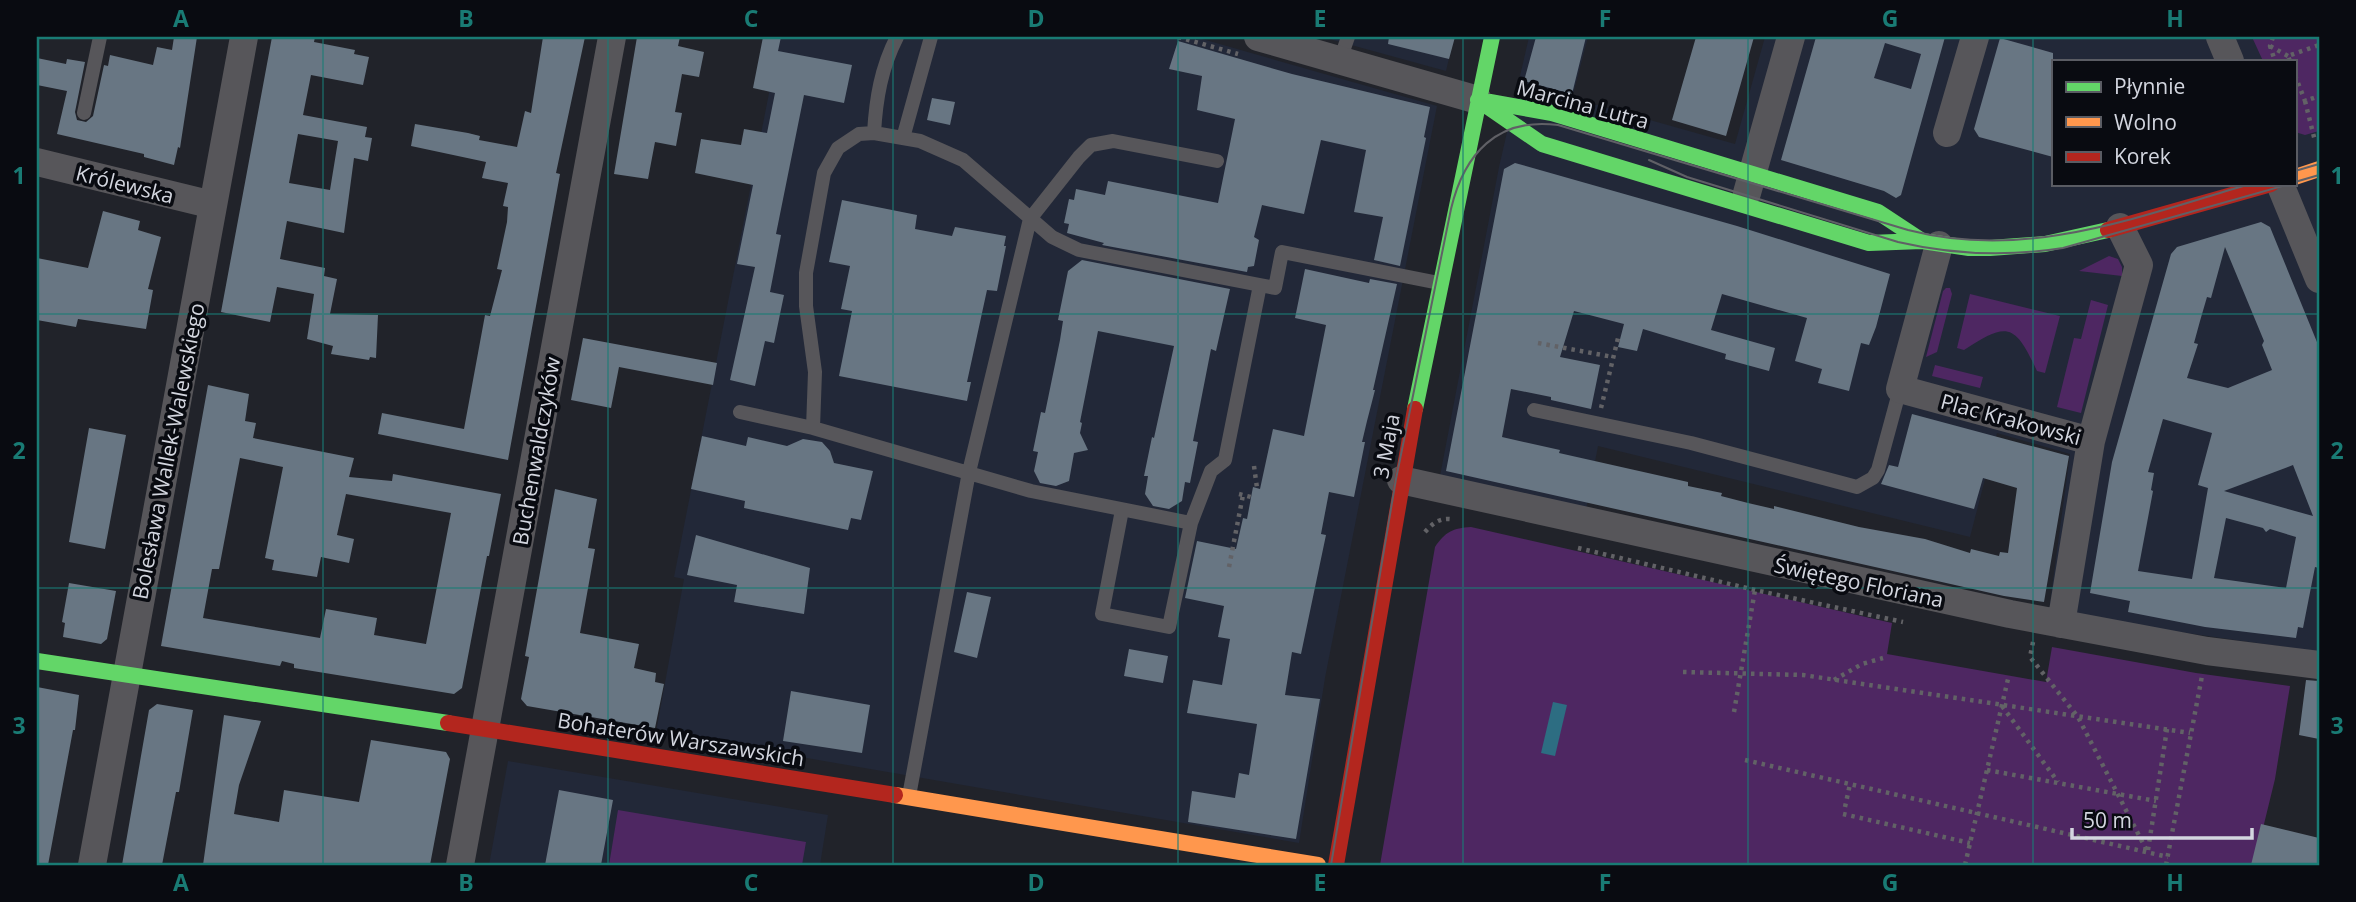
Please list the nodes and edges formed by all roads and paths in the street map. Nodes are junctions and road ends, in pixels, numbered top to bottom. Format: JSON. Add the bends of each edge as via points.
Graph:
{"nodes":[{"id":1,"x":100,"y":37,"type":"edge"},
{"id":2,"x":244,"y":37,"type":"edge"},
{"id":3,"x":612,"y":37,"type":"edge"},
{"id":4,"x":897,"y":37,"type":"edge"},
{"id":5,"x":931,"y":37,"type":"edge"},
{"id":6,"x":1492,"y":37,"type":"edge"},
{"id":7,"x":1791,"y":37,"type":"edge"},
{"id":8,"x":1975,"y":37,"type":"edge"},
{"id":9,"x":2220,"y":37,"type":"edge"},
{"id":10,"x":2273,"y":37,"type":"edge"},
{"id":11,"x":1266,"y":38,"type":"edge"},
{"id":12,"x":2319,"y":45,"type":"edge"},
{"id":13,"x":2270,"y":46,"type":"junction"},
{"id":14,"x":1344,"y":48,"type":"edge"},
{"id":15,"x":2289,"y":59,"type":"edge"},
{"id":16,"x":2230,"y":60,"type":"edge"},
{"id":17,"x":2275,"y":60,"type":"edge"},
{"id":18,"x":2296,"y":78,"type":"edge"},
{"id":19,"x":2319,"y":96,"type":"edge"},
{"id":20,"x":1478,"y":100,"type":"junction"},
{"id":21,"x":2305,"y":101,"type":"junction"},
{"id":22,"x":84,"y":113,"type":"dead end"},
{"id":23,"x":874,"y":133,"type":"junction"},
{"id":24,"x":1947,"y":133,"type":"dead end"},
{"id":25,"x":903,"y":138,"type":"junction"},
{"id":26,"x":2315,"y":141,"type":"dead end"},
{"id":27,"x":1217,"y":161,"type":"dead end"},
{"id":28,"x":37,"y":162,"type":"edge"},
{"id":29,"x":2319,"y":169,"type":"edge"},
{"id":30,"x":1752,"y":174,"type":"junction"},
{"id":31,"x":2296,"y":177,"type":"edge"},
{"id":32,"x":2264,"y":186,"type":"edge"},
{"id":33,"x":2281,"y":186,"type":"edge"},
{"id":34,"x":213,"y":205,"type":"junction"},
{"id":35,"x":1744,"y":205,"type":"junction"},
{"id":36,"x":1030,"y":219,"type":"junction"},
{"id":37,"x":2120,"y":227,"type":"junction"},
{"id":38,"x":1931,"y":243,"type":"junction"},
{"id":39,"x":2319,"y":279,"type":"edge"},
{"id":40,"x":1440,"y":283,"type":"junction"},
{"id":41,"x":1260,"y":285,"type":"junction"},
{"id":42,"x":1619,"y":334,"type":"dead end"},
{"id":43,"x":1538,"y":343,"type":"dead end"},
{"id":44,"x":1613,"y":357,"type":"junction"},
{"id":45,"x":1900,"y":389,"type":"junction"},
{"id":46,"x":1534,"y":410,"type":"dead end"},
{"id":47,"x":740,"y":412,"type":"dead end"},
{"id":48,"x":1598,"y":423,"type":"junction"},
{"id":49,"x":813,"y":428,"type":"junction"},
{"id":50,"x":2091,"y":441,"type":"junction"},
{"id":51,"x":1254,"y":466,"type":"dead end"},
{"id":52,"x":968,"y":472,"type":"junction"},
{"id":53,"x":1401,"y":480,"type":"junction"},
{"id":54,"x":1256,"y":488,"type":"dead end"},
{"id":55,"x":1251,"y":497,"type":"dead end"},
{"id":56,"x":1122,"y":510,"type":"junction"},
{"id":57,"x":1457,"y":519,"type":"dead end"},
{"id":58,"x":1191,"y":523,"type":"junction"},
{"id":59,"x":1424,"y":533,"type":"dead end"},
{"id":60,"x":1565,"y":545,"type":"dead end"},
{"id":61,"x":1229,"y":567,"type":"dead end"},
{"id":62,"x":1755,"y":590,"type":"junction"},
{"id":63,"x":1903,"y":622,"type":"dead end"},
{"id":64,"x":2049,"y":622,"type":"junction"},
{"id":65,"x":2207,"y":651,"type":"junction"},
{"id":66,"x":1883,"y":658,"type":"dead end"},
{"id":67,"x":37,"y":661,"type":"edge"},
{"id":68,"x":2319,"y":665,"type":"edge"},
{"id":69,"x":1683,"y":672,"type":"dead end"},
{"id":70,"x":126,"y":673,"type":"junction"},
{"id":71,"x":1742,"y":674,"type":"junction"},
{"id":72,"x":2008,"y":679,"type":"dead end"},
{"id":73,"x":1834,"y":680,"type":"junction"},
{"id":74,"x":2002,"y":706,"type":"junction"},
{"id":75,"x":1734,"y":712,"type":"dead end"},
{"id":76,"x":2078,"y":717,"type":"junction"},
{"id":77,"x":485,"y":728,"type":"junction"},
{"id":78,"x":2167,"y":729,"type":"junction"},
{"id":79,"x":2190,"y":733,"type":"junction"},
{"id":80,"x":1745,"y":760,"type":"dead end"},
{"id":81,"x":1987,"y":770,"type":"junction"},
{"id":82,"x":2059,"y":783,"type":"junction"},
{"id":83,"x":1850,"y":784,"type":"junction"},
{"id":84,"x":2119,"y":794,"type":"junction"},
{"id":85,"x":909,"y":798,"type":"junction"},
{"id":86,"x":2156,"y":800,"type":"junction"},
{"id":87,"x":1844,"y":807,"type":"dead end"},
{"id":88,"x":1977,"y":813,"type":"junction"},
{"id":89,"x":1843,"y":814,"type":"dead end"},
{"id":90,"x":1970,"y":843,"type":"junction"},
{"id":91,"x":2148,"y":852,"type":"junction"},
{"id":92,"x":2168,"y":857,"type":"junction"},
{"id":93,"x":92,"y":865,"type":"edge"},
{"id":94,"x":460,"y":865,"type":"edge"},
{"id":95,"x":1318,"y":865,"type":"edge"},
{"id":96,"x":1336,"y":865,"type":"edge"},
{"id":97,"x":1965,"y":865,"type":"edge"},
{"id":98,"x":2166,"y":865,"type":"edge"}],
"edges":[{"from":1,"to":22,"type":"lane"},
{"from":2,"to":34,"type":"street","name":"Bolesława Wallek-Walewskiego"},
{"from":3,"to":77,"type":"street","name":"Buchenwaldczyków"},
{"from":4,"to":23,"type":"lane","via":[[886,58]]},
{"from":5,"to":25,"type":"lane"},
{"from":6,"to":20,"type":"street","name":"3 Maja"},
{"from":7,"to":30,"type":"street"},
{"from":8,"to":24,"type":"street"},
{"from":9,"to":16,"type":"street"},
{"from":10,"to":13,"type":"path"},
{"from":11,"to":14,"type":"street"},
{"from":12,"to":15,"type":"path"},
{"from":13,"to":15,"type":"path"},
{"from":13,"to":17,"type":"path"},
{"from":14,"to":20,"type":"street"},
{"from":18,"to":21,"type":"path"},
{"from":19,"to":21,"type":"path"},
{"from":20,"to":30,"type":"street","name":"Marcina Lutra","via":[[1552,113]]},
{"from":20,"to":35,"type":"street","name":"Marcina Lutra","via":[[1542,144]]},
{"from":20,"to":40,"type":"street","name":"3 Maja"},
{"from":21,"to":26,"type":"path"},
{"from":23,"to":25,"type":"lane"},
{"from":23,"to":49,"type":"lane","via":[[859,134],[838,148],[824,173],[806,273],[815,372]]},
{"from":25,"to":36,"type":"lane","via":[[963,160]]},
{"from":27,"to":36,"type":"lane","via":[[1112,141],[1091,145]]},
{"from":28,"to":34,"type":"street","name":"Królewska"},
{"from":29,"to":31,"type":"street"},
{"from":30,"to":35,"type":"street"},
{"from":30,"to":38,"type":"street","name":"Marcina Lutra","via":[[1878,212]]},
{"from":32,"to":37,"type":"street","name":"Marcina Lutra"},
{"from":33,"to":39,"type":"street"},
{"from":34,"to":70,"type":"street","name":"Bolesława Wallek-Walewskiego"},
{"from":35,"to":38,"type":"street","name":"Marcina Lutra","via":[[1869,243]]},
{"from":36,"to":41,"type":"lane","via":[[1079,250]]},
{"from":36,"to":52,"type":"lane"},
{"from":37,"to":38,"type":"street","name":"Marcina Lutra","via":[[2031,246],[1980,248]]},
{"from":37,"to":50,"type":"street","name":"Plac Krakowski","via":[[2139,265]]},
{"from":38,"to":45,"type":"street"},
{"from":40,"to":41,"type":"lane","via":[[1282,252],[1275,288]]},
{"from":40,"to":53,"type":"street","name":"3 Maja"},
{"from":41,"to":58,"type":"lane","via":[[1224,460],[1211,471]]},
{"from":42,"to":44,"type":"path"},
{"from":43,"to":44,"type":"path"},
{"from":44,"to":48,"type":"path"},
{"from":45,"to":48,"type":"lane","via":[[1878,470],[1857,487]]},
{"from":45,"to":50,"type":"street","name":"Plac Krakowski"},
{"from":46,"to":48,"type":"lane"},
{"from":47,"to":49,"type":"lane"},
{"from":49,"to":52,"type":"lane"},
{"from":50,"to":64,"type":"street"},
{"from":51,"to":54,"type":"path"},
{"from":52,"to":56,"type":"lane"},
{"from":52,"to":85,"type":"lane"},
{"from":53,"to":64,"type":"street","name":"Świętego Floriana"},
{"from":53,"to":96,"type":"street","name":"3 Maja"},
{"from":55,"to":61,"type":"path","via":[[1241,495]]},
{"from":56,"to":58,"type":"lane"},
{"from":56,"to":58,"type":"lane","via":[[1102,614],[1169,627]]},
{"from":57,"to":59,"type":"path","via":[[1432,524]]},
{"from":60,"to":62,"type":"path"},
{"from":62,"to":63,"type":"path"},
{"from":62,"to":71,"type":"path"},
{"from":64,"to":65,"type":"street","name":"Świętego Floriana"},
{"from":64,"to":76,"type":"path","via":[[2030,657]]},
{"from":65,"to":68,"type":"street","name":"Świętego Floriana"},
{"from":65,"to":79,"type":"path"},
{"from":66,"to":73,"type":"path"},
{"from":67,"to":70,"type":"street","name":"Bohaterów Warszawskich"},
{"from":69,"to":71,"type":"path"},
{"from":70,"to":77,"type":"street","name":"Bohaterów Warszawskich"},
{"from":70,"to":93,"type":"street","name":"Bolesława Wallek-Walewskiego"},
{"from":71,"to":73,"type":"path"},
{"from":71,"to":75,"type":"path"},
{"from":72,"to":74,"type":"path"},
{"from":73,"to":74,"type":"path"},
{"from":74,"to":76,"type":"path"},
{"from":74,"to":81,"type":"path"},
{"from":74,"to":82,"type":"path"},
{"from":76,"to":78,"type":"path"},
{"from":76,"to":84,"type":"path"},
{"from":77,"to":85,"type":"street","name":"Bohaterów Warszawskich"},
{"from":77,"to":94,"type":"street","name":"Buchenwaldczyków"},
{"from":78,"to":79,"type":"path"},
{"from":78,"to":86,"type":"path"},
{"from":79,"to":92,"type":"path"},
{"from":80,"to":83,"type":"path"},
{"from":81,"to":82,"type":"path"},
{"from":81,"to":88,"type":"path"},
{"from":82,"to":84,"type":"path"},
{"from":83,"to":87,"type":"path"},
{"from":83,"to":88,"type":"path"},
{"from":84,"to":86,"type":"path"},
{"from":84,"to":91,"type":"path"},
{"from":85,"to":95,"type":"street","name":"Bohaterów Warszawskich"},
{"from":86,"to":91,"type":"path"},
{"from":88,"to":90,"type":"path"},
{"from":88,"to":91,"type":"path"},
{"from":89,"to":90,"type":"path"},
{"from":90,"to":97,"type":"path"},
{"from":91,"to":92,"type":"path"},
{"from":92,"to":98,"type":"path"}]}
